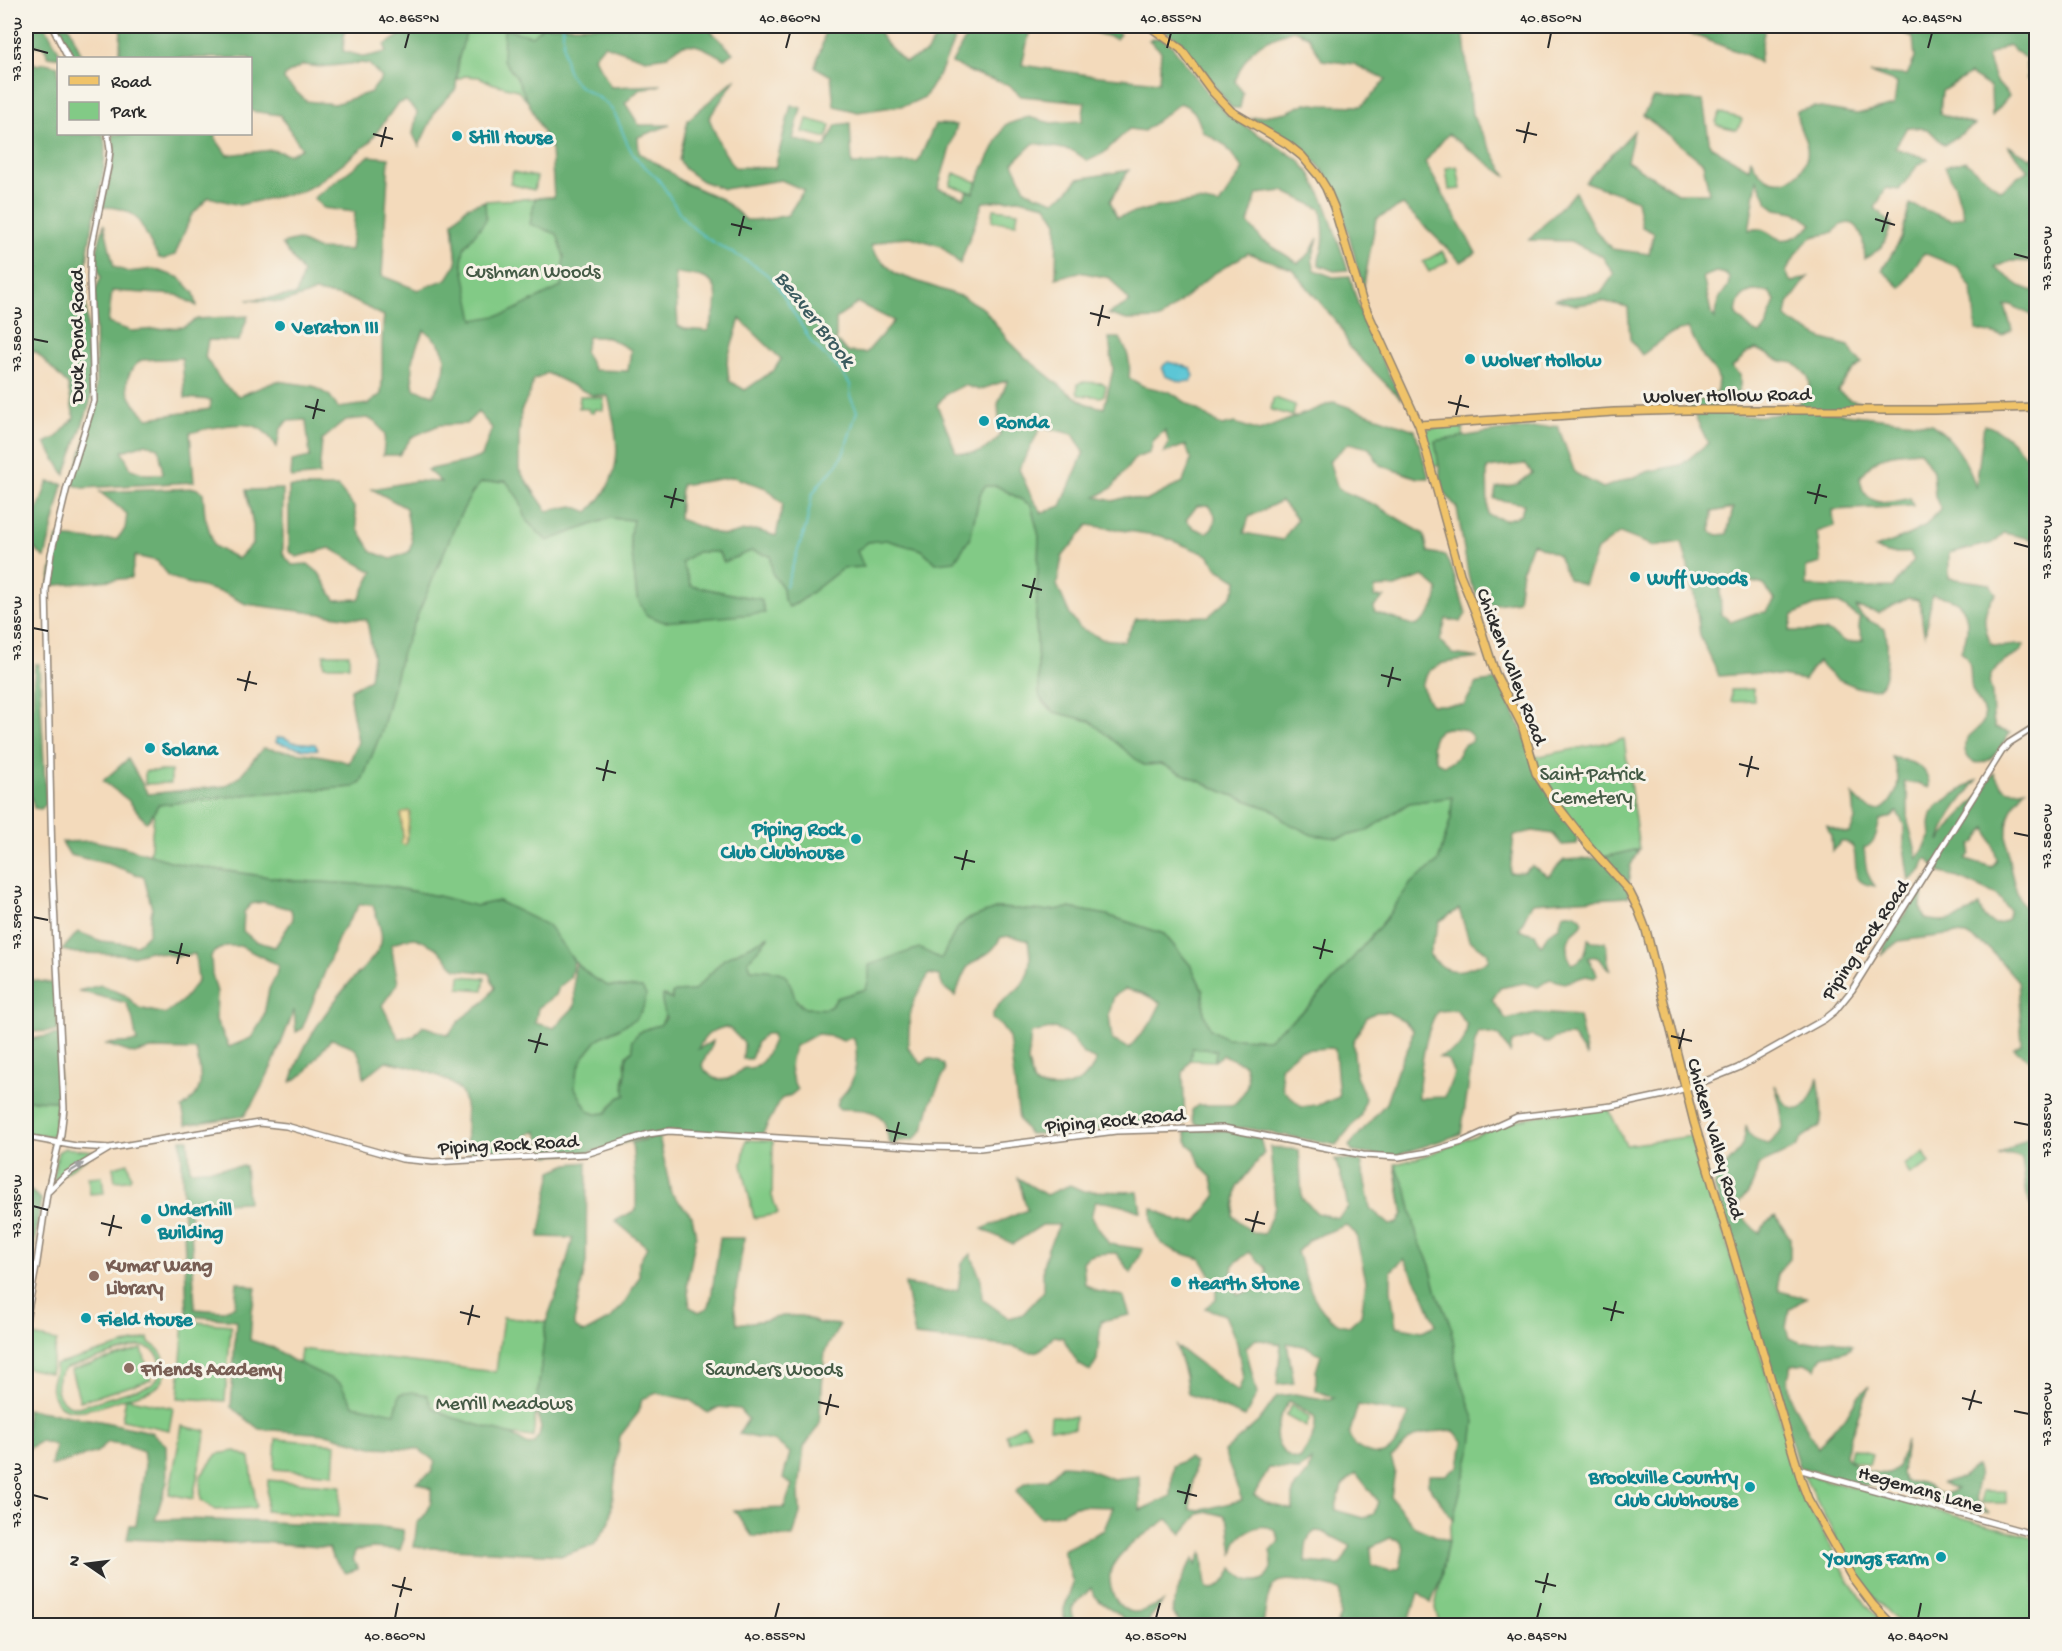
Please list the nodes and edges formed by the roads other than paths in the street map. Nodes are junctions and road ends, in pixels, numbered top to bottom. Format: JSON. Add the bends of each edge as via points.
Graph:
{"nodes":[{"id":1,"x":52,"y":26,"type":"edge"},
{"id":2,"x":1149,"y":26,"type":"edge"},
{"id":3,"x":68,"y":57,"type":"edge"},
{"id":4,"x":108,"y":135,"type":"edge"},
{"id":5,"x":2037,"y":407,"type":"edge"},
{"id":6,"x":1419,"y":425,"type":"junction"},
{"id":7,"x":2037,"y":726,"type":"edge"},
{"id":8,"x":1685,"y":1088,"type":"junction"},
{"id":9,"x":26,"y":1137,"type":"edge"},
{"id":10,"x":58,"y":1143,"type":"junction"},
{"id":11,"x":110,"y":1148,"type":"junction"},
{"id":12,"x":47,"y":1194,"type":"junction"},
{"id":13,"x":26,"y":1321,"type":"edge"},
{"id":14,"x":1798,"y":1469,"type":"junction"},
{"id":15,"x":2037,"y":1535,"type":"edge"},
{"id":16,"x":1893,"y":1626,"type":"edge"}],
"edges":[{"from":1,"to":3,"type":"street"},
{"from":2,"to":6,"type":"main road","name":"Chicken Valley Road","via":[[1181,49],[1231,111],[1287,144],[1318,175],[1334,207],[1362,300]]},
{"from":4,"to":10,"type":"street","name":"Duck Pond Road","via":[[108,167],[90,277],[94,402],[59,519],[46,598],[54,915],[64,1100]]},
{"from":5,"to":6,"type":"main road","name":"Wolver Hollow Road","via":[[1614,412]]},
{"from":6,"to":8,"type":"main road","name":"Chicken Valley Road","via":[[1460,574],[1495,673],[1522,725],[1536,773],[1596,855],[1629,891],[1638,909]]},
{"from":7,"to":8,"type":"street","name":"Piping Rock Road","via":[[2002,752],[1875,956],[1835,1011],[1738,1068]]},
{"from":8,"to":11,"type":"street","name":"Piping Rock Road","via":[[1612,1106],[1517,1117],[1461,1142],[1400,1157],[1363,1155],[1245,1131],[1204,1127],[1116,1131],[980,1148],[669,1131],[586,1154],[433,1162],[402,1159],[286,1126],[259,1123]]},
{"from":8,"to":14,"type":"main road","name":"Chicken Valley Road"},
{"from":9,"to":10,"type":"street","name":"Piping Rock Road"},
{"from":10,"to":11,"type":"street","name":"Piping Rock Road"},
{"from":10,"to":12,"type":"street","name":"Duck Pond Road"},
{"from":12,"to":11,"type":"street","one_way":true,"via":[[65,1175]]},
{"from":12,"to":13,"type":"street","name":"Duck Pond Road"},
{"from":14,"to":15,"type":"street","name":"Hegemans Lane"},
{"from":14,"to":16,"type":"main road","name":"Chicken Valley Road","via":[[1808,1499],[1852,1577]]}]}
